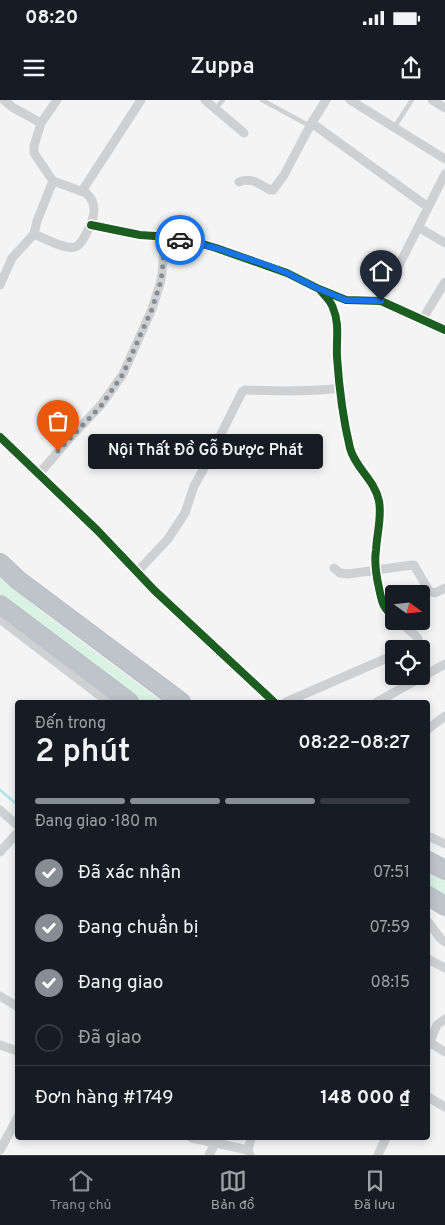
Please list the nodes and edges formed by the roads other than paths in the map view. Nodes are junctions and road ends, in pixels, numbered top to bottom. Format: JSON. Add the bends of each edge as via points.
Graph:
{"nodes":[{"id":1,"x":4,"y":100,"type":"edge"},
{"id":2,"x":57,"y":100,"type":"edge"},
{"id":3,"x":141,"y":100,"type":"edge"},
{"id":4,"x":205,"y":100,"type":"edge"},
{"id":5,"x":223,"y":100,"type":"edge"},
{"id":6,"x":262,"y":100,"type":"edge"},
{"id":7,"x":326,"y":100,"type":"edge"},
{"id":8,"x":350,"y":100,"type":"edge"},
{"id":9,"x":412,"y":100,"type":"edge"},
{"id":10,"x":216,"y":108,"type":"junction"},
{"id":11,"x":41,"y":123,"type":"junction"},
{"id":12,"x":397,"y":123,"type":"dead end"},
{"id":13,"x":311,"y":125,"type":"junction"},
{"id":14,"x":244,"y":133,"type":"dead end"},
{"id":15,"x":445,"y":159,"type":"edge"},
{"id":16,"x":445,"y":174,"type":"edge"},
{"id":17,"x":53,"y":181,"type":"junction"},
{"id":18,"x":239,"y":182,"type":"dead end"},
{"id":19,"x":82,"y":191,"type":"junction"},
{"id":20,"x":428,"y":207,"type":"junction"},
{"id":21,"x":91,"y":224,"type":"junction"},
{"id":22,"x":418,"y":226,"type":"junction"},
{"id":23,"x":34,"y":234,"type":"junction"},
{"id":24,"x":165,"y":238,"type":"junction"},
{"id":25,"x":445,"y":243,"type":"edge"},
{"id":26,"x":445,"y":282,"type":"edge"},
{"id":27,"x":0,"y":285,"type":"edge"},
{"id":28,"x":319,"y":289,"type":"junction"},
{"id":29,"x":381,"y":301,"type":"junction"},
{"id":30,"x":422,"y":320,"type":"junction"},
{"id":31,"x":445,"y":330,"type":"edge"},
{"id":32,"x":340,"y":388,"type":"junction"},
{"id":33,"x":0,"y":437,"type":"edge"},
{"id":34,"x":39,"y":474,"type":"junction"},
{"id":35,"x":0,"y":564,"type":"edge"},
{"id":36,"x":334,"y":568,"type":"dead end"},
{"id":37,"x":375,"y":570,"type":"junction"},
{"id":38,"x":138,"y":572,"type":"junction"},
{"id":39,"x":445,"y":588,"type":"edge"},
{"id":40,"x":0,"y":605,"type":"edge"},
{"id":41,"x":385,"y":609,"type":"edge"},
{"id":42,"x":0,"y":619,"type":"edge"},
{"id":43,"x":409,"y":630,"type":"edge"},
{"id":44,"x":418,"y":640,"type":"edge"},
{"id":45,"x":385,"y":659,"type":"edge"},
{"id":46,"x":445,"y":665,"type":"edge"},
{"id":47,"x":105,"y":700,"type":"edge"},
{"id":48,"x":126,"y":700,"type":"edge"},
{"id":49,"x":178,"y":700,"type":"edge"},
{"id":50,"x":272,"y":700,"type":"edge"},
{"id":51,"x":291,"y":700,"type":"edge"},
{"id":52,"x":381,"y":700,"type":"edge"},
{"id":53,"x":445,"y":716,"type":"edge"},
{"id":54,"x":430,"y":727,"type":"edge"},
{"id":55,"x":0,"y":810,"type":"edge"},
{"id":56,"x":15,"y":823,"type":"edge"},
{"id":57,"x":15,"y":835,"type":"edge"},
{"id":58,"x":430,"y":837,"type":"edge"},
{"id":59,"x":445,"y":844,"type":"edge"},
{"id":60,"x":0,"y":852,"type":"edge"},
{"id":61,"x":430,"y":862,"type":"edge"},
{"id":62,"x":445,"y":870,"type":"edge"},
{"id":63,"x":430,"y":897,"type":"edge"},
{"id":64,"x":445,"y":906,"type":"edge"},
{"id":65,"x":430,"y":925,"type":"edge"},
{"id":66,"x":445,"y":942,"type":"edge"},
{"id":67,"x":430,"y":960,"type":"edge"},
{"id":68,"x":445,"y":968,"type":"edge"},
{"id":69,"x":0,"y":996,"type":"edge"},
{"id":70,"x":15,"y":1005,"type":"edge"},
{"id":71,"x":445,"y":1019,"type":"edge"},
{"id":72,"x":430,"y":1040,"type":"edge"},
{"id":73,"x":0,"y":1045,"type":"edge"},
{"id":74,"x":430,"y":1045,"type":"edge"},
{"id":75,"x":15,"y":1050,"type":"edge"},
{"id":76,"x":445,"y":1052,"type":"edge"},
{"id":77,"x":430,"y":1098,"type":"edge"},
{"id":78,"x":445,"y":1107,"type":"edge"},
{"id":79,"x":15,"y":1122,"type":"edge"},
{"id":80,"x":385,"y":1140,"type":"edge"},
{"id":81,"x":218,"y":1141,"type":"edge"},
{"id":82,"x":0,"y":1150,"type":"edge"},
{"id":83,"x":249,"y":1152,"type":"edge"},
{"id":84,"x":210,"y":1155,"type":"edge"},
{"id":85,"x":378,"y":1155,"type":"edge"}],
"edges":[{"from":1,"to":11,"type":"street","via":[[12,108]]},
{"from":2,"to":11,"type":"street"},
{"from":3,"to":19,"type":"street"},
{"from":4,"to":10,"type":"street"},
{"from":5,"to":10,"type":"lane"},
{"from":6,"to":13,"type":"lane"},
{"from":7,"to":13,"type":"street"},
{"from":8,"to":15,"type":"street"},
{"from":9,"to":12,"type":"lane"},
{"from":10,"to":14,"type":"street"},
{"from":11,"to":17,"type":"street","via":[[34,153]]},
{"from":13,"to":18,"type":"street","via":[[273,190],[254,180]]},
{"from":13,"to":20,"type":"street"},
{"from":16,"to":20,"type":"street"},
{"from":17,"to":19,"type":"street"},
{"from":17,"to":23,"type":"street"},
{"from":19,"to":21,"type":"street","via":[[91,196],[94,203]]},
{"from":20,"to":22,"type":"street"},
{"from":21,"to":23,"type":"street","via":[[83,240],[72,247]]},
{"from":21,"to":24,"type":"street"},
{"from":22,"to":25,"type":"street"},
{"from":22,"to":29,"type":"street"},
{"from":23,"to":27,"type":"street","via":[[12,258]]},
{"from":24,"to":28,"type":"street","via":[[216,248],[287,273]]},
{"from":24,"to":34,"type":"street","via":[[160,284],[123,374],[101,406]]},
{"from":26,"to":30,"type":"street"},
{"from":28,"to":29,"type":"street","via":[[346,300]]},
{"from":28,"to":32,"type":"street","via":[[333,306],[337,320]]},
{"from":29,"to":30,"type":"street"},
{"from":30,"to":31,"type":"street"},
{"from":32,"to":37,"type":"street","via":[[350,450],[374,486],[379,502],[381,515]]},
{"from":32,"to":38,"type":"street","via":[[242,392],[194,486],[185,513],[168,539]]},
{"from":33,"to":34,"type":"street"},
{"from":34,"to":38,"type":"street"},
{"from":35,"to":49,"type":"highway"},
{"from":36,"to":37,"type":"street","via":[[343,574]]},
{"from":37,"to":39,"type":"street","via":[[412,565],[429,591],[435,593]]},
{"from":37,"to":41,"type":"street"},
{"from":38,"to":50,"type":"street"},
{"from":40,"to":48,"type":"highway"},
{"from":42,"to":47,"type":"street"},
{"from":43,"to":44,"type":"street"},
{"from":45,"to":51,"type":"street"},
{"from":46,"to":52,"type":"street"},
{"from":53,"to":54,"type":"street"},
{"from":55,"to":56,"type":"street"},
{"from":57,"to":60,"type":"street"},
{"from":58,"to":59,"type":"street"},
{"from":61,"to":62,"type":"highway"},
{"from":63,"to":64,"type":"highway"},
{"from":65,"to":66,"type":"street"},
{"from":67,"to":68,"type":"street"},
{"from":69,"to":70,"type":"street"},
{"from":71,"to":72,"type":"street","via":[[437,1025]]},
{"from":73,"to":75,"type":"street"},
{"from":74,"to":76,"type":"street"},
{"from":77,"to":78,"type":"street"},
{"from":79,"to":82,"type":"street"},
{"from":80,"to":85,"type":"street"},
{"from":81,"to":83,"type":"street"},
{"from":81,"to":84,"type":"street"}]}
